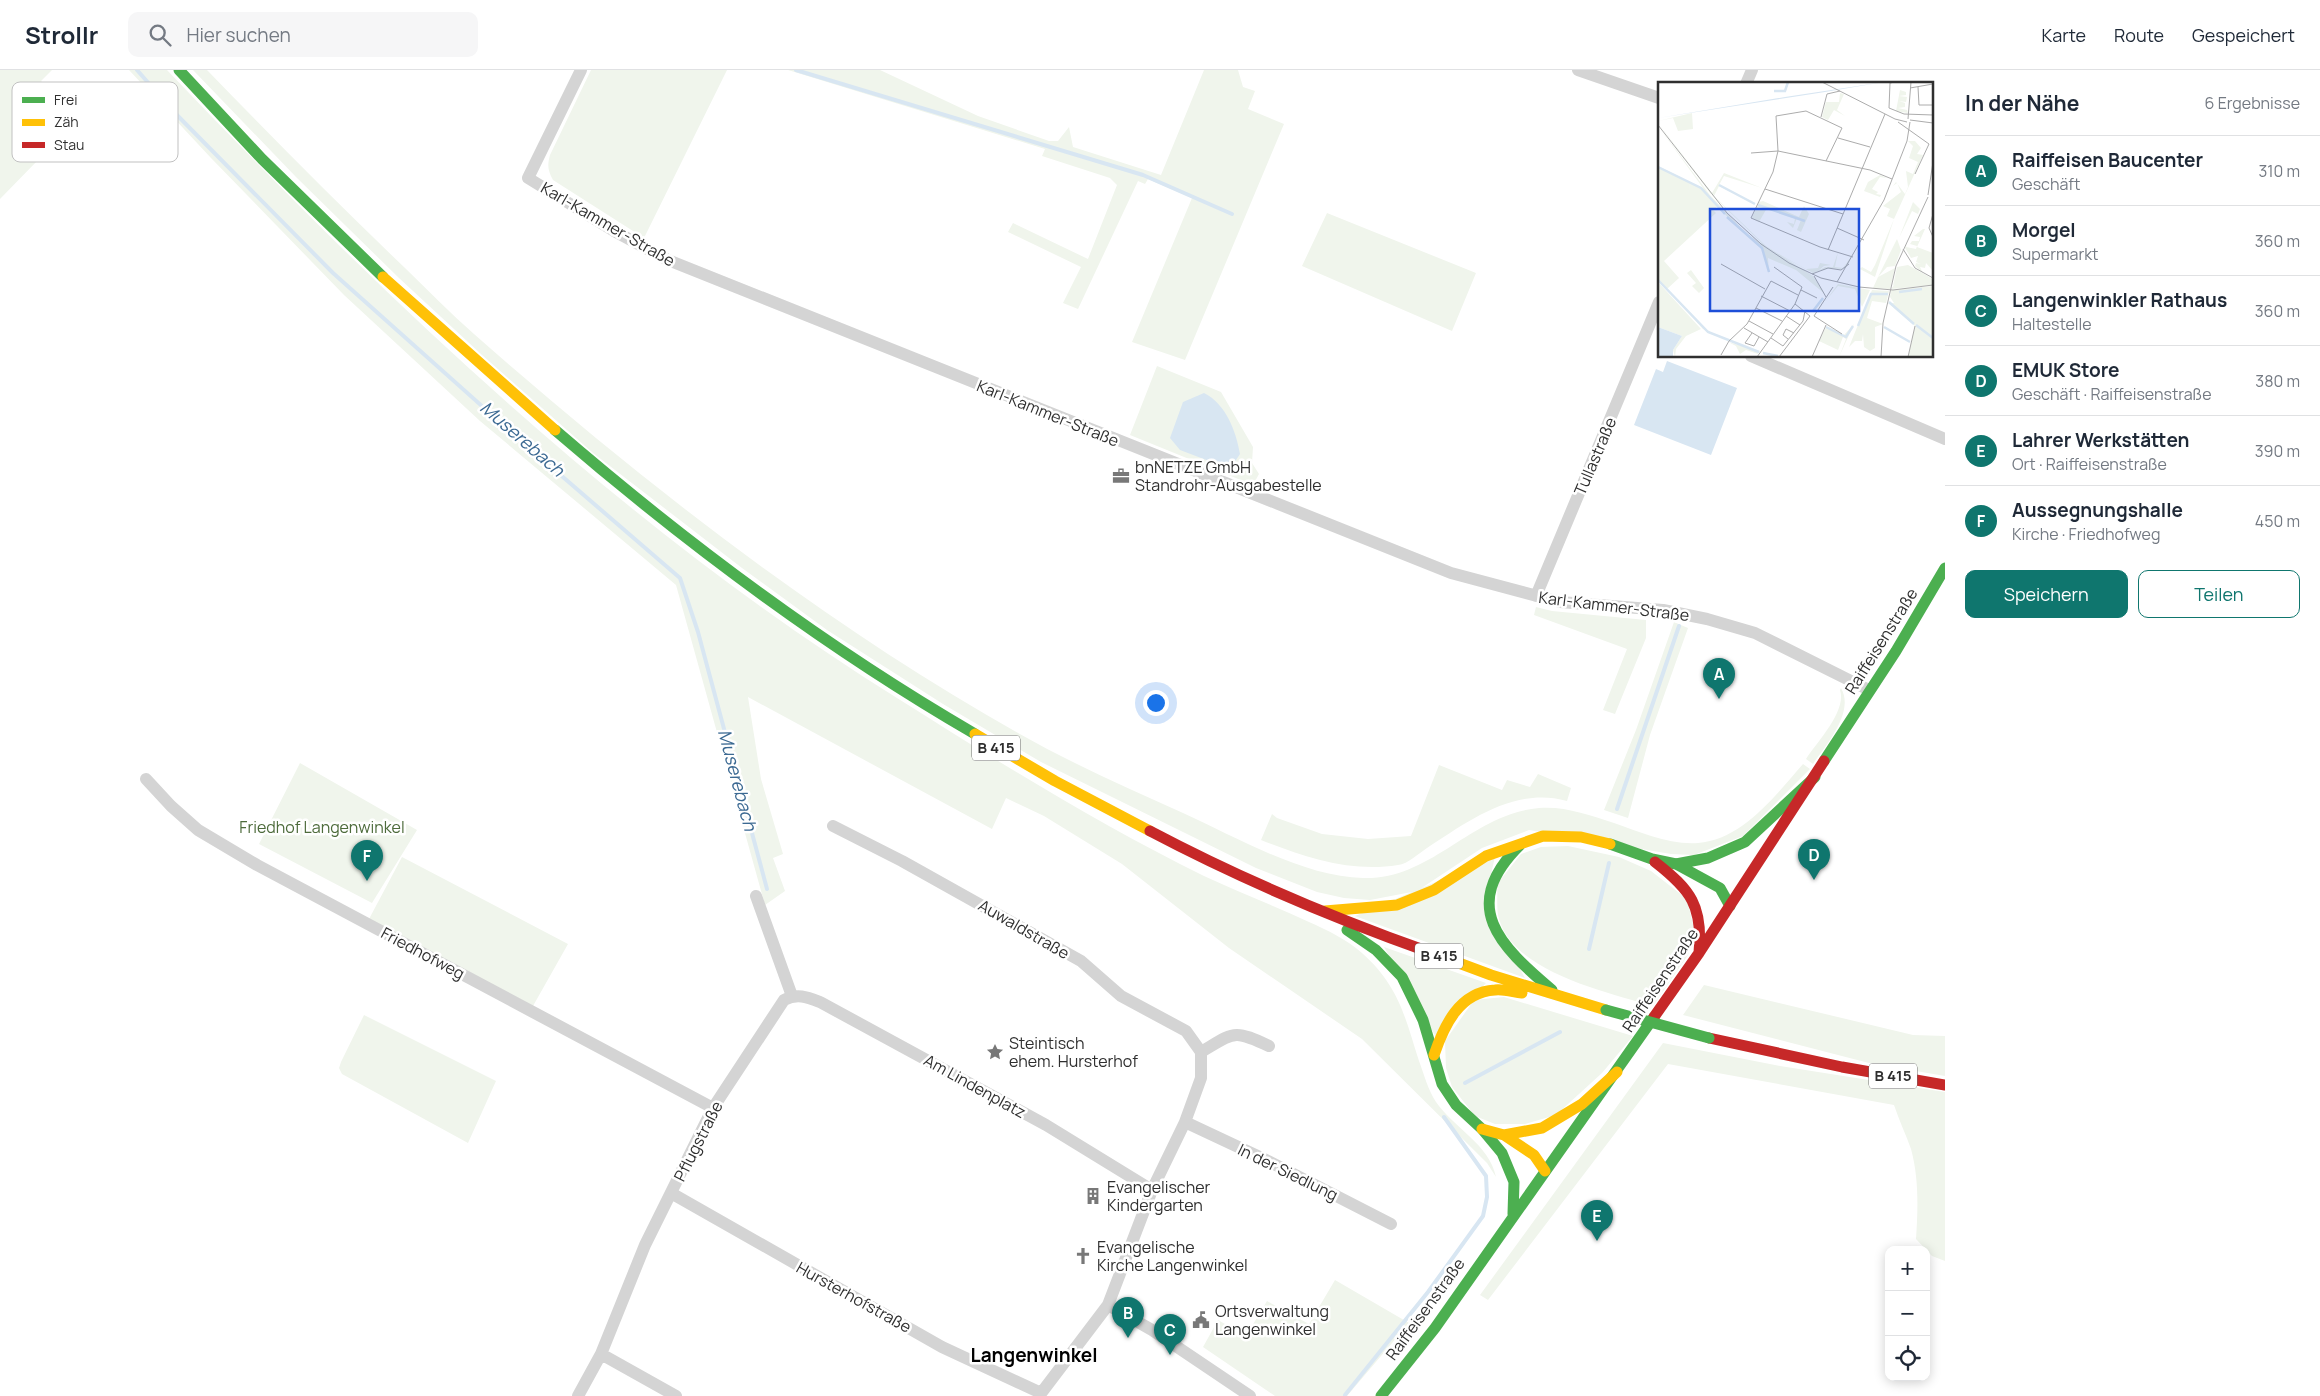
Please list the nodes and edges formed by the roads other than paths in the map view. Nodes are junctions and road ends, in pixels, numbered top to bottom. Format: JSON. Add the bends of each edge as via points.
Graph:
{"nodes":[{"id":1,"x":179,"y":70,"type":"edge"},
{"id":2,"x":581,"y":70,"type":"edge"},
{"id":3,"x":1578,"y":70,"type":"edge"},
{"id":4,"x":1752,"y":70,"type":"edge"},
{"id":5,"x":1747,"y":82,"type":"edge"},
{"id":6,"x":1658,"y":98,"type":"edge"},
{"id":7,"x":1656,"y":316,"type":"edge"},
{"id":8,"x":1756,"y":358,"type":"edge"},
{"id":9,"x":1945,"y":439,"type":"edge"},
{"id":10,"x":1945,"y":568,"type":"edge"},
{"id":11,"x":1536,"y":596,"type":"junction"},
{"id":12,"x":1869,"y":690,"type":"junction"},
{"id":13,"x":1815,"y":777,"type":"junction"},
{"id":14,"x":146,"y":779,"type":"dead end"},
{"id":15,"x":833,"y":826,"type":"dead end"},
{"id":16,"x":1522,"y":842,"type":"junction"},
{"id":17,"x":1652,"y":859,"type":"junction"},
{"id":18,"x":1676,"y":864,"type":"junction"},
{"id":19,"x":1681,"y":882,"type":"junction"},
{"id":20,"x":1700,"y":894,"type":"dead end"},
{"id":21,"x":756,"y":896,"type":"dead end"},
{"id":22,"x":1715,"y":900,"type":"dead end"},
{"id":23,"x":1730,"y":906,"type":"junction"},
{"id":24,"x":1320,"y":911,"type":"junction"},
{"id":25,"x":1699,"y":953,"type":"junction"},
{"id":26,"x":792,"y":996,"type":"junction"},
{"id":27,"x":1559,"y":997,"type":"junction"},
{"id":28,"x":1269,"y":1046,"type":"dead end"},
{"id":29,"x":1201,"y":1052,"type":"junction"},
{"id":30,"x":1434,"y":1055,"type":"junction"},
{"id":31,"x":1617,"y":1072,"type":"junction"},
{"id":32,"x":1945,"y":1085,"type":"edge"},
{"id":33,"x":713,"y":1108,"type":"junction"},
{"id":34,"x":1185,"y":1122,"type":"junction"},
{"id":35,"x":1482,"y":1130,"type":"junction"},
{"id":36,"x":1504,"y":1135,"type":"junction"},
{"id":37,"x":1502,"y":1152,"type":"junction"},
{"id":38,"x":1517,"y":1162,"type":"dead end"},
{"id":39,"x":1531,"y":1168,"type":"dead end"},
{"id":40,"x":1545,"y":1171,"type":"junction"},
{"id":41,"x":1152,"y":1190,"type":"junction"},
{"id":42,"x":671,"y":1193,"type":"junction"},
{"id":43,"x":1513,"y":1214,"type":"junction"},
{"id":44,"x":1391,"y":1224,"type":"dead end"},
{"id":45,"x":1108,"y":1305,"type":"junction"},
{"id":46,"x":601,"y":1354,"type":"junction"},
{"id":47,"x":1040,"y":1395,"type":"edge"},
{"id":48,"x":1245,"y":1395,"type":"edge"},
{"id":49,"x":578,"y":1396,"type":"edge"},
{"id":50,"x":676,"y":1396,"type":"edge"},
{"id":51,"x":1381,"y":1396,"type":"edge"}],
"edges":[{"from":1,"to":24,"type":"main road","number":"B 415","via":[[216,112],[338,235],[454,344],[655,514],[750,587],[900,690],[1033,769],[1146,830]]},
{"from":2,"to":11,"type":"street","name":"Karl-Kammer-Straße","via":[[528,178],[614,231],[668,260],[1438,568]]},
{"from":3,"to":6,"type":"street"},
{"from":4,"to":5,"type":"street"},
{"from":7,"to":11,"type":"street","name":"Tullastraße"},
{"from":8,"to":9,"type":"street"},
{"from":10,"to":12,"type":"main road","name":"Raiffeisenstraße"},
{"from":11,"to":12,"type":"street","name":"Karl-Kammer-Straße","via":[[1560,602],[1663,610],[1707,619],[1755,633]]},
{"from":12,"to":13,"type":"main road","name":"Raiffeisenstraße"},
{"from":13,"to":18,"type":"main road","via":[[1745,842],[1708,858]]},
{"from":13,"to":23,"type":"main road","name":"Raiffeisenstraße"},
{"from":14,"to":33,"type":"street","name":"Friedhofweg","via":[[198,830],[257,865]]},
{"from":15,"to":29,"type":"street","name":"Auwaldstraße","via":[[910,865],[1081,961],[1121,996],[1186,1031]]},
{"from":16,"to":17,"type":"main road","via":[[1543,836],[1581,837]]},
{"from":16,"to":24,"type":"main road","via":[[1486,856],[1434,890],[1397,905]]},
{"from":16,"to":27,"type":"main road","via":[[1498,868],[1490,895],[1490,910],[1494,925],[1510,953]]},
{"from":17,"to":18,"type":"main road"},
{"from":17,"to":19,"type":"main road"},
{"from":18,"to":23,"type":"main road","via":[[1720,888]]},
{"from":19,"to":20,"type":"main road"},
{"from":19,"to":25,"type":"main road","via":[[1695,900],[1700,915]]},
{"from":21,"to":26,"type":"street"},
{"from":22,"to":23,"type":"main road"},
{"from":23,"to":25,"type":"main road","name":"Raiffeisenstraße"},
{"from":24,"to":27,"type":"main road","number":"B 415"},
{"from":24,"to":30,"type":"main road","via":[[1376,950],[1402,977],[1423,1020]]},
{"from":25,"to":31,"type":"main road","name":"Raiffeisenstraße"},
{"from":26,"to":33,"type":"street","name":"Pflugstraße","via":[[784,1000]]},
{"from":26,"to":41,"type":"street","name":"Am Lindenplatz","via":[[807,996],[828,1006],[1051,1128]]},
{"from":27,"to":30,"type":"main road","via":[[1495,990],[1478,993],[1467,999],[1448,1020]]},
{"from":27,"to":32,"type":"main road","number":"B 415","bridge":true,"via":[[1709,1038]]},
{"from":28,"to":29,"type":"street","via":[[1246,1035],[1231,1034]]},
{"from":29,"to":34,"type":"street","via":[[1202,1074]]},
{"from":30,"to":35,"type":"main road","via":[[1442,1084],[1456,1105]]},
{"from":31,"to":36,"type":"main road","via":[[1582,1104],[1561,1118],[1542,1128]]},
{"from":31,"to":40,"type":"main road","name":"Raiffeisenstraße"},
{"from":33,"to":42,"type":"street","name":"Pflugstraße"},
{"from":34,"to":41,"type":"street"},
{"from":34,"to":44,"type":"street","name":"In der Siedlung"},
{"from":35,"to":36,"type":"main road"},
{"from":35,"to":37,"type":"main road"},
{"from":36,"to":40,"type":"main road","via":[[1534,1155]]},
{"from":37,"to":38,"type":"main road"},
{"from":37,"to":43,"type":"main road","via":[[1514,1182]]},
{"from":39,"to":40,"type":"main road"},
{"from":40,"to":43,"type":"main road","name":"Raiffeisenstraße"},
{"from":41,"to":45,"type":"street"},
{"from":42,"to":46,"type":"street","name":"Pflugstraße","via":[[645,1245]]},
{"from":42,"to":47,"type":"street","name":"Hursterhofstraße","via":[[942,1346]]},
{"from":43,"to":51,"type":"main road","name":"Raiffeisenstraße","via":[[1435,1328]]},
{"from":45,"to":47,"type":"street"},
{"from":45,"to":48,"type":"street","via":[[1152,1330]]},
{"from":46,"to":49,"type":"street","name":"Pflugstraße"},
{"from":46,"to":50,"type":"street"}]}
